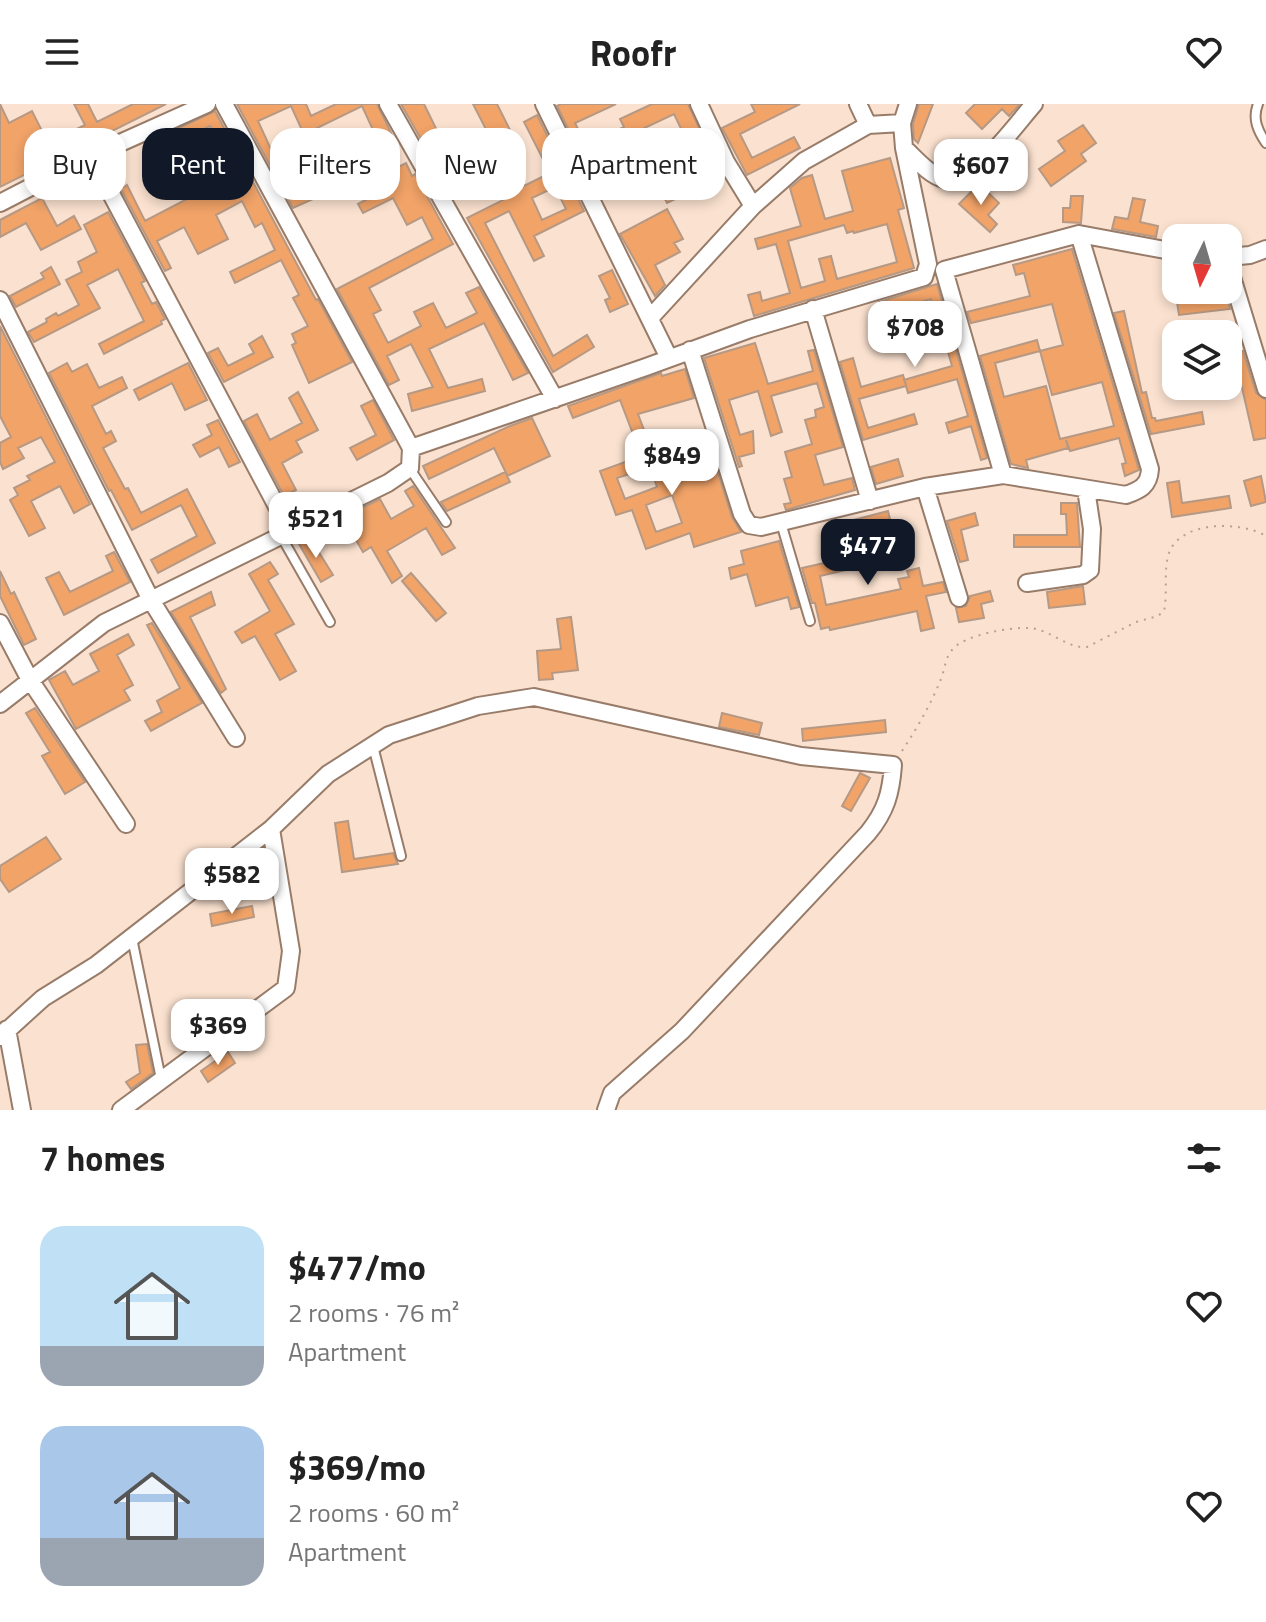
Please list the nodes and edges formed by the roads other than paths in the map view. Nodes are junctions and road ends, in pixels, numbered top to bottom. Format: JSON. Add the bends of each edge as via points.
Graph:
{"nodes":[{"id":1,"x":207,"y":104,"type":"edge"},
{"id":2,"x":224,"y":104,"type":"edge"},
{"id":3,"x":388,"y":104,"type":"edge"},
{"id":4,"x":544,"y":104,"type":"edge"},
{"id":5,"x":699,"y":104,"type":"edge"},
{"id":6,"x":858,"y":104,"type":"edge"},
{"id":7,"x":908,"y":104,"type":"edge"},
{"id":8,"x":1034,"y":104,"type":"edge"},
{"id":9,"x":1258,"y":104,"type":"edge"},
{"id":10,"x":902,"y":123,"type":"junction"},
{"id":11,"x":868,"y":125,"type":"junction"},
{"id":12,"x":126,"y":140,"type":"edge"},
{"id":13,"x":1266,"y":143,"type":"edge"},
{"id":14,"x":904,"y":148,"type":"junction"},
{"id":15,"x":24,"y":191,"type":"edge"},
{"id":16,"x":114,"y":200,"type":"edge"},
{"id":17,"x":0,"y":203,"type":"edge"},
{"id":18,"x":753,"y":206,"type":"junction"},
{"id":19,"x":1079,"y":234,"type":"junction"},
{"id":20,"x":1162,"y":249,"type":"edge"},
{"id":21,"x":1266,"y":249,"type":"edge"},
{"id":22,"x":1242,"y":256,"type":"edge"},
{"id":23,"x":944,"y":270,"type":"junction"},
{"id":24,"x":924,"y":277,"type":"junction"},
{"id":25,"x":0,"y":300,"type":"edge"},
{"id":26,"x":1240,"y":304,"type":"edge"},
{"id":27,"x":813,"y":309,"type":"junction"},
{"id":28,"x":650,"y":318,"type":"junction"},
{"id":29,"x":690,"y":350,"type":"junction"},
{"id":30,"x":669,"y":358,"type":"junction"},
{"id":31,"x":1266,"y":389,"type":"edge"},
{"id":32,"x":555,"y":399,"type":"junction"},
{"id":33,"x":411,"y":448,"type":"junction"},
{"id":34,"x":410,"y":468,"type":"junction"},
{"id":35,"x":1003,"y":475,"type":"junction"},
{"id":36,"x":925,"y":487,"type":"junction"},
{"id":37,"x":1086,"y":489,"type":"junction"},
{"id":38,"x":870,"y":501,"type":"junction"},
{"id":39,"x":446,"y":522,"type":"dead end"},
{"id":40,"x":781,"y":523,"type":"junction"},
{"id":41,"x":285,"y":534,"type":"junction"},
{"id":42,"x":1027,"y":583,"type":"dead end"},
{"id":43,"x":959,"y":598,"type":"dead end"},
{"id":44,"x":151,"y":600,"type":"junction"},
{"id":45,"x":810,"y":621,"type":"dead end"},
{"id":46,"x":330,"y":622,"type":"dead end"},
{"id":47,"x":0,"y":623,"type":"edge"},
{"id":48,"x":30,"y":680,"type":"junction"},
{"id":49,"x":0,"y":704,"type":"edge"},
{"id":50,"x":236,"y":738,"type":"dead end"},
{"id":51,"x":373,"y":746,"type":"junction"},
{"id":52,"x":126,"y":824,"type":"dead end"},
{"id":53,"x":271,"y":829,"type":"junction"},
{"id":54,"x":401,"y":856,"type":"dead end"},
{"id":55,"x":132,"y":938,"type":"junction"},
{"id":56,"x":3,"y":1033,"type":"edge"},
{"id":57,"x":162,"y":1080,"type":"junction"},
{"id":58,"x":22,"y":1110,"type":"edge"},
{"id":59,"x":121,"y":1110,"type":"edge"},
{"id":60,"x":606,"y":1110,"type":"edge"}],
"edges":[{"from":1,"to":12,"type":"street"},
{"from":2,"to":33,"type":"street"},
{"from":3,"to":32,"type":"street"},
{"from":4,"to":28,"type":"street"},
{"from":5,"to":18,"type":"street"},
{"from":6,"to":11,"type":"street"},
{"from":7,"to":10,"type":"street"},
{"from":8,"to":14,"type":"street","via":[[974,171],[955,180],[942,179]]},
{"from":9,"to":13,"type":"lane","via":[[1256,127]]},
{"from":10,"to":11,"type":"street"},
{"from":10,"to":14,"type":"street"},
{"from":11,"to":18,"type":"street","via":[[804,161]]},
{"from":14,"to":24,"type":"street","via":[[928,264]]},
{"from":15,"to":17,"type":"street"},
{"from":16,"to":41,"type":"street"},
{"from":18,"to":28,"type":"street"},
{"from":19,"to":20,"type":"street"},
{"from":19,"to":23,"type":"street"},
{"from":19,"to":37,"type":"street","via":[[1150,469],[1150,480],[1126,495]]},
{"from":21,"to":22,"type":"street"},
{"from":23,"to":24,"type":"street"},
{"from":23,"to":35,"type":"street"},
{"from":24,"to":27,"type":"street"},
{"from":25,"to":44,"type":"street"},
{"from":26,"to":31,"type":"street"},
{"from":27,"to":29,"type":"street"},
{"from":27,"to":38,"type":"street"},
{"from":28,"to":30,"type":"street"},
{"from":29,"to":30,"type":"street"},
{"from":29,"to":40,"type":"street","via":[[745,522],[761,527]]},
{"from":30,"to":32,"type":"street"},
{"from":32,"to":33,"type":"street"},
{"from":33,"to":34,"type":"street"},
{"from":34,"to":39,"type":"lane"},
{"from":34,"to":41,"type":"street"},
{"from":35,"to":36,"type":"street"},
{"from":35,"to":37,"type":"street"},
{"from":36,"to":38,"type":"street"},
{"from":36,"to":43,"type":"street"},
{"from":37,"to":42,"type":"street","via":[[1092,529],[1090,570]]},
{"from":38,"to":40,"type":"street"},
{"from":40,"to":45,"type":"lane"},
{"from":41,"to":44,"type":"street"},
{"from":41,"to":46,"type":"lane"},
{"from":44,"to":48,"type":"street","via":[[104,623]]},
{"from":44,"to":50,"type":"street"},
{"from":47,"to":48,"type":"street"},
{"from":48,"to":49,"type":"street"},
{"from":48,"to":52,"type":"street"},
{"from":51,"to":53,"type":"street","via":[[328,774]]},
{"from":51,"to":54,"type":"lane"},
{"from":51,"to":60,"type":"street","via":[[389,735],[478,706],[534,697],[801,756],[893,765],[891,796],[868,833],[682,1031],[612,1093]]},
{"from":53,"to":55,"type":"street"},
{"from":53,"to":57,"type":"street","via":[[291,951],[286,988]]},
{"from":55,"to":56,"type":"street","via":[[43,998]]},
{"from":55,"to":57,"type":"lane"},
{"from":56,"to":58,"type":"street"},
{"from":57,"to":59,"type":"street"}]}
